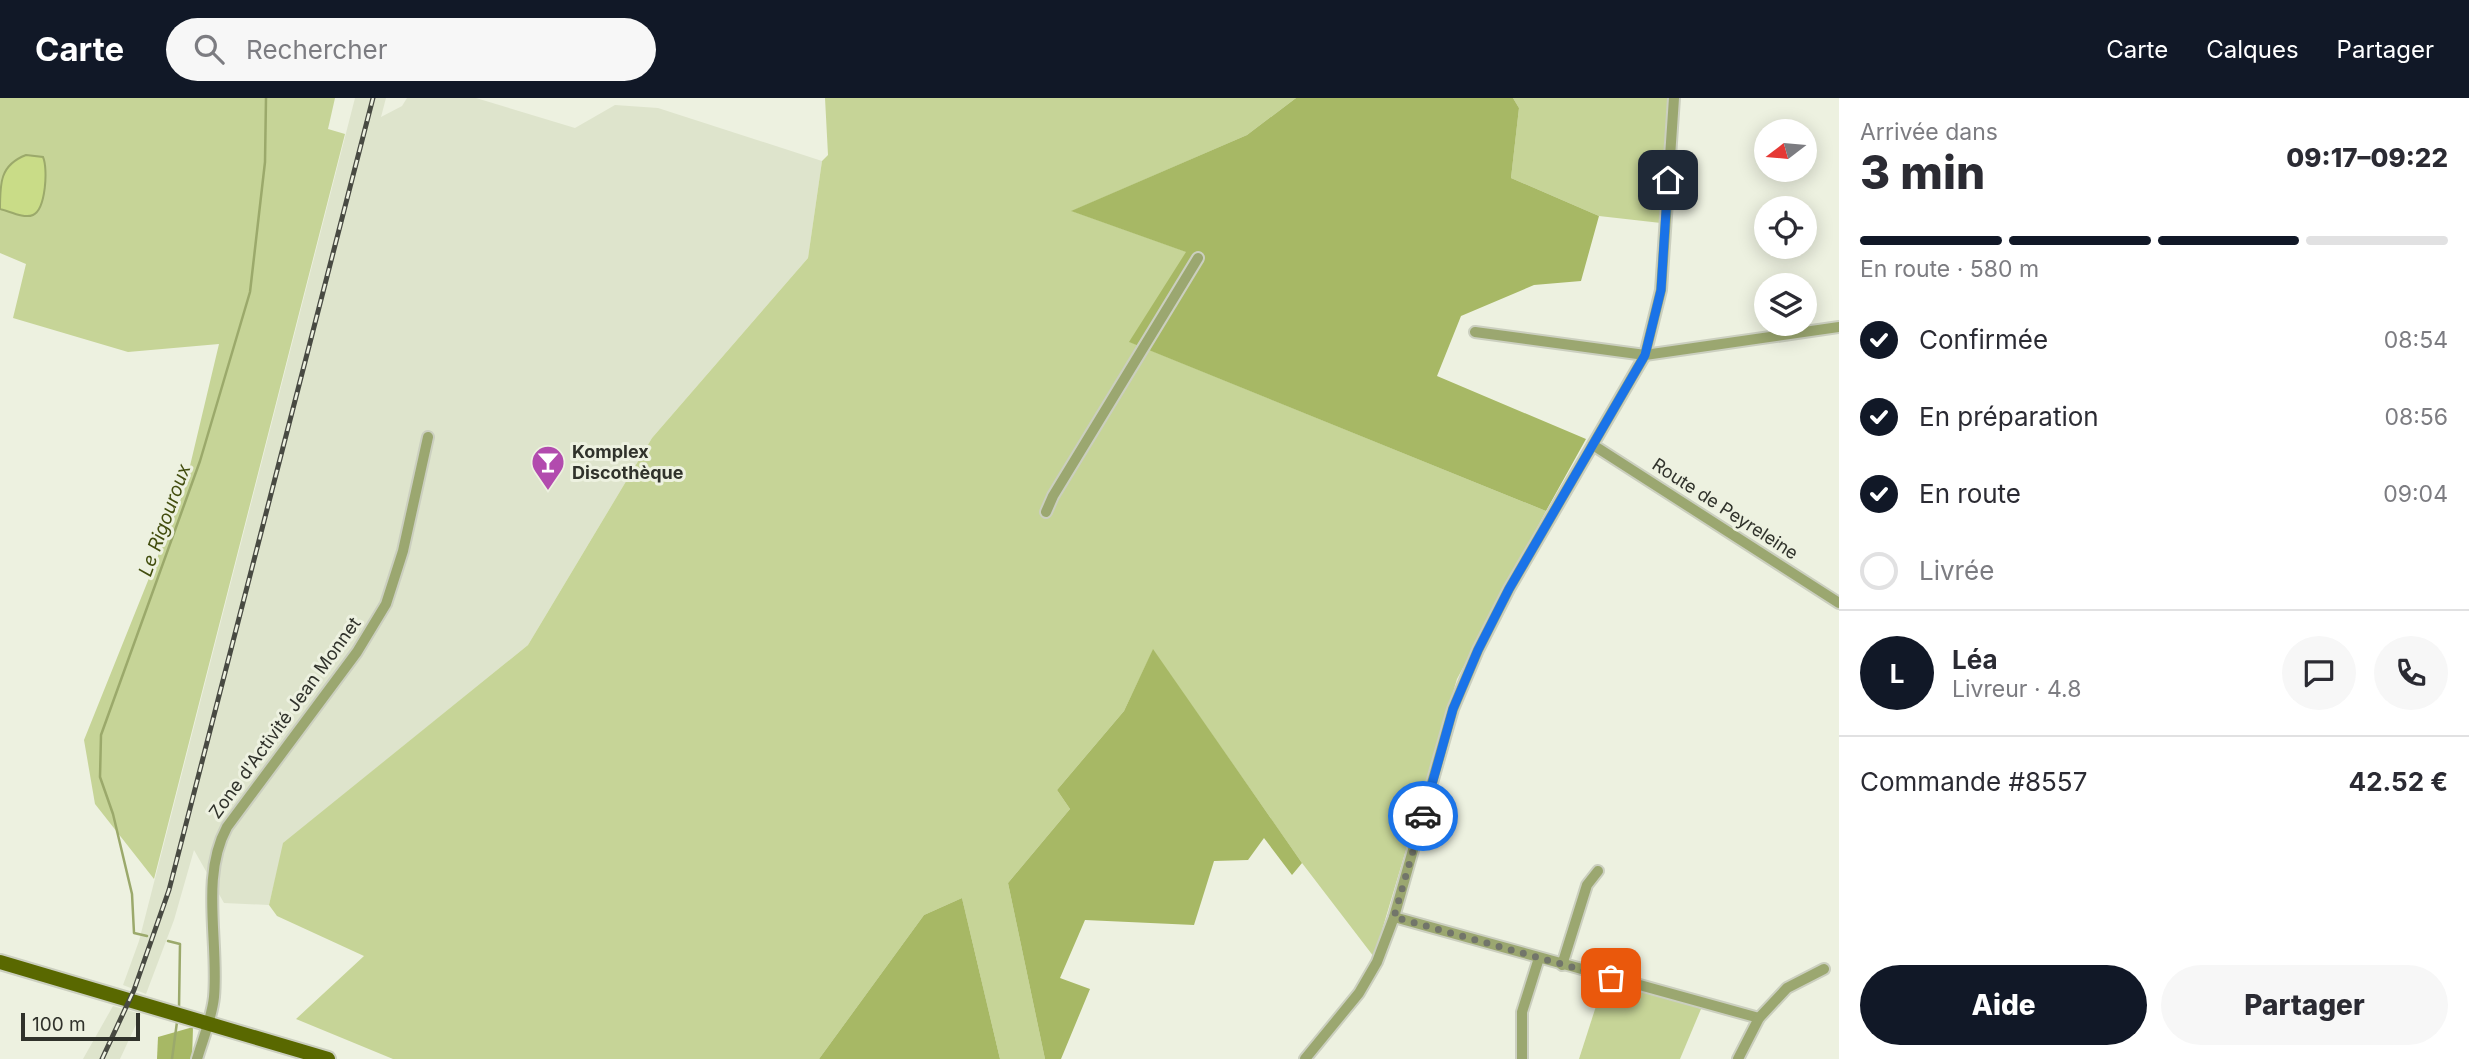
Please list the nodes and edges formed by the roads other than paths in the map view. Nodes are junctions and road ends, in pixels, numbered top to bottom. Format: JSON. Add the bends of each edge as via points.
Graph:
{"nodes":[{"id":1,"x":1674,"y":98,"type":"edge"},
{"id":2,"x":1198,"y":258,"type":"dead end"},
{"id":3,"x":1839,"y":327,"type":"edge"},
{"id":4,"x":1475,"y":332,"type":"dead end"},
{"id":5,"x":1645,"y":355,"type":"junction"},
{"id":6,"x":428,"y":437,"type":"dead end"},
{"id":7,"x":1593,"y":445,"type":"junction"},
{"id":8,"x":1046,"y":512,"type":"dead end"},
{"id":9,"x":1839,"y":603,"type":"edge"},
{"id":10,"x":1598,"y":871,"type":"dead end"},
{"id":11,"x":1394,"y":917,"type":"junction"},
{"id":12,"x":1539,"y":958,"type":"junction"},
{"id":13,"x":0,"y":962,"type":"edge"},
{"id":14,"x":1562,"y":965,"type":"junction"},
{"id":15,"x":1824,"y":969,"type":"dead end"},
{"id":16,"x":1759,"y":1018,"type":"junction"},
{"id":17,"x":207,"y":1024,"type":"junction"},
{"id":18,"x":197,"y":1059,"type":"edge"},
{"id":19,"x":328,"y":1059,"type":"edge"},
{"id":20,"x":1305,"y":1059,"type":"edge"},
{"id":21,"x":1522,"y":1059,"type":"edge"},
{"id":22,"x":1738,"y":1059,"type":"edge"}],
"edges":[{"from":1,"to":5,"type":"street","via":[[1661,290]]},
{"from":2,"to":8,"type":"street"},
{"from":3,"to":5,"type":"street"},
{"from":4,"to":5,"type":"street"},
{"from":5,"to":7,"type":"street"},
{"from":6,"to":17,"type":"street","name":"Zone d'Activité Jean Monnet","via":[[403,551],[386,604],[357,652],[217,845],[214,999]]},
{"from":7,"to":9,"type":"street","name":"Route de Peyreleine"},
{"from":7,"to":11,"type":"street","via":[[1509,589],[1465,678]]},
{"from":10,"to":14,"type":"street","via":[[1587,885]]},
{"from":11,"to":12,"type":"street"},
{"from":11,"to":20,"type":"street","via":[[1359,993]]},
{"from":12,"to":14,"type":"street"},
{"from":12,"to":21,"type":"street","via":[[1522,1012]]},
{"from":13,"to":17,"type":"main road"},
{"from":14,"to":16,"type":"street"},
{"from":15,"to":16,"type":"street","via":[[1787,988]]},
{"from":16,"to":22,"type":"street"},
{"from":17,"to":18,"type":"street","name":"Zone d'Activité Jean Monnet"},
{"from":17,"to":19,"type":"main road"}]}
